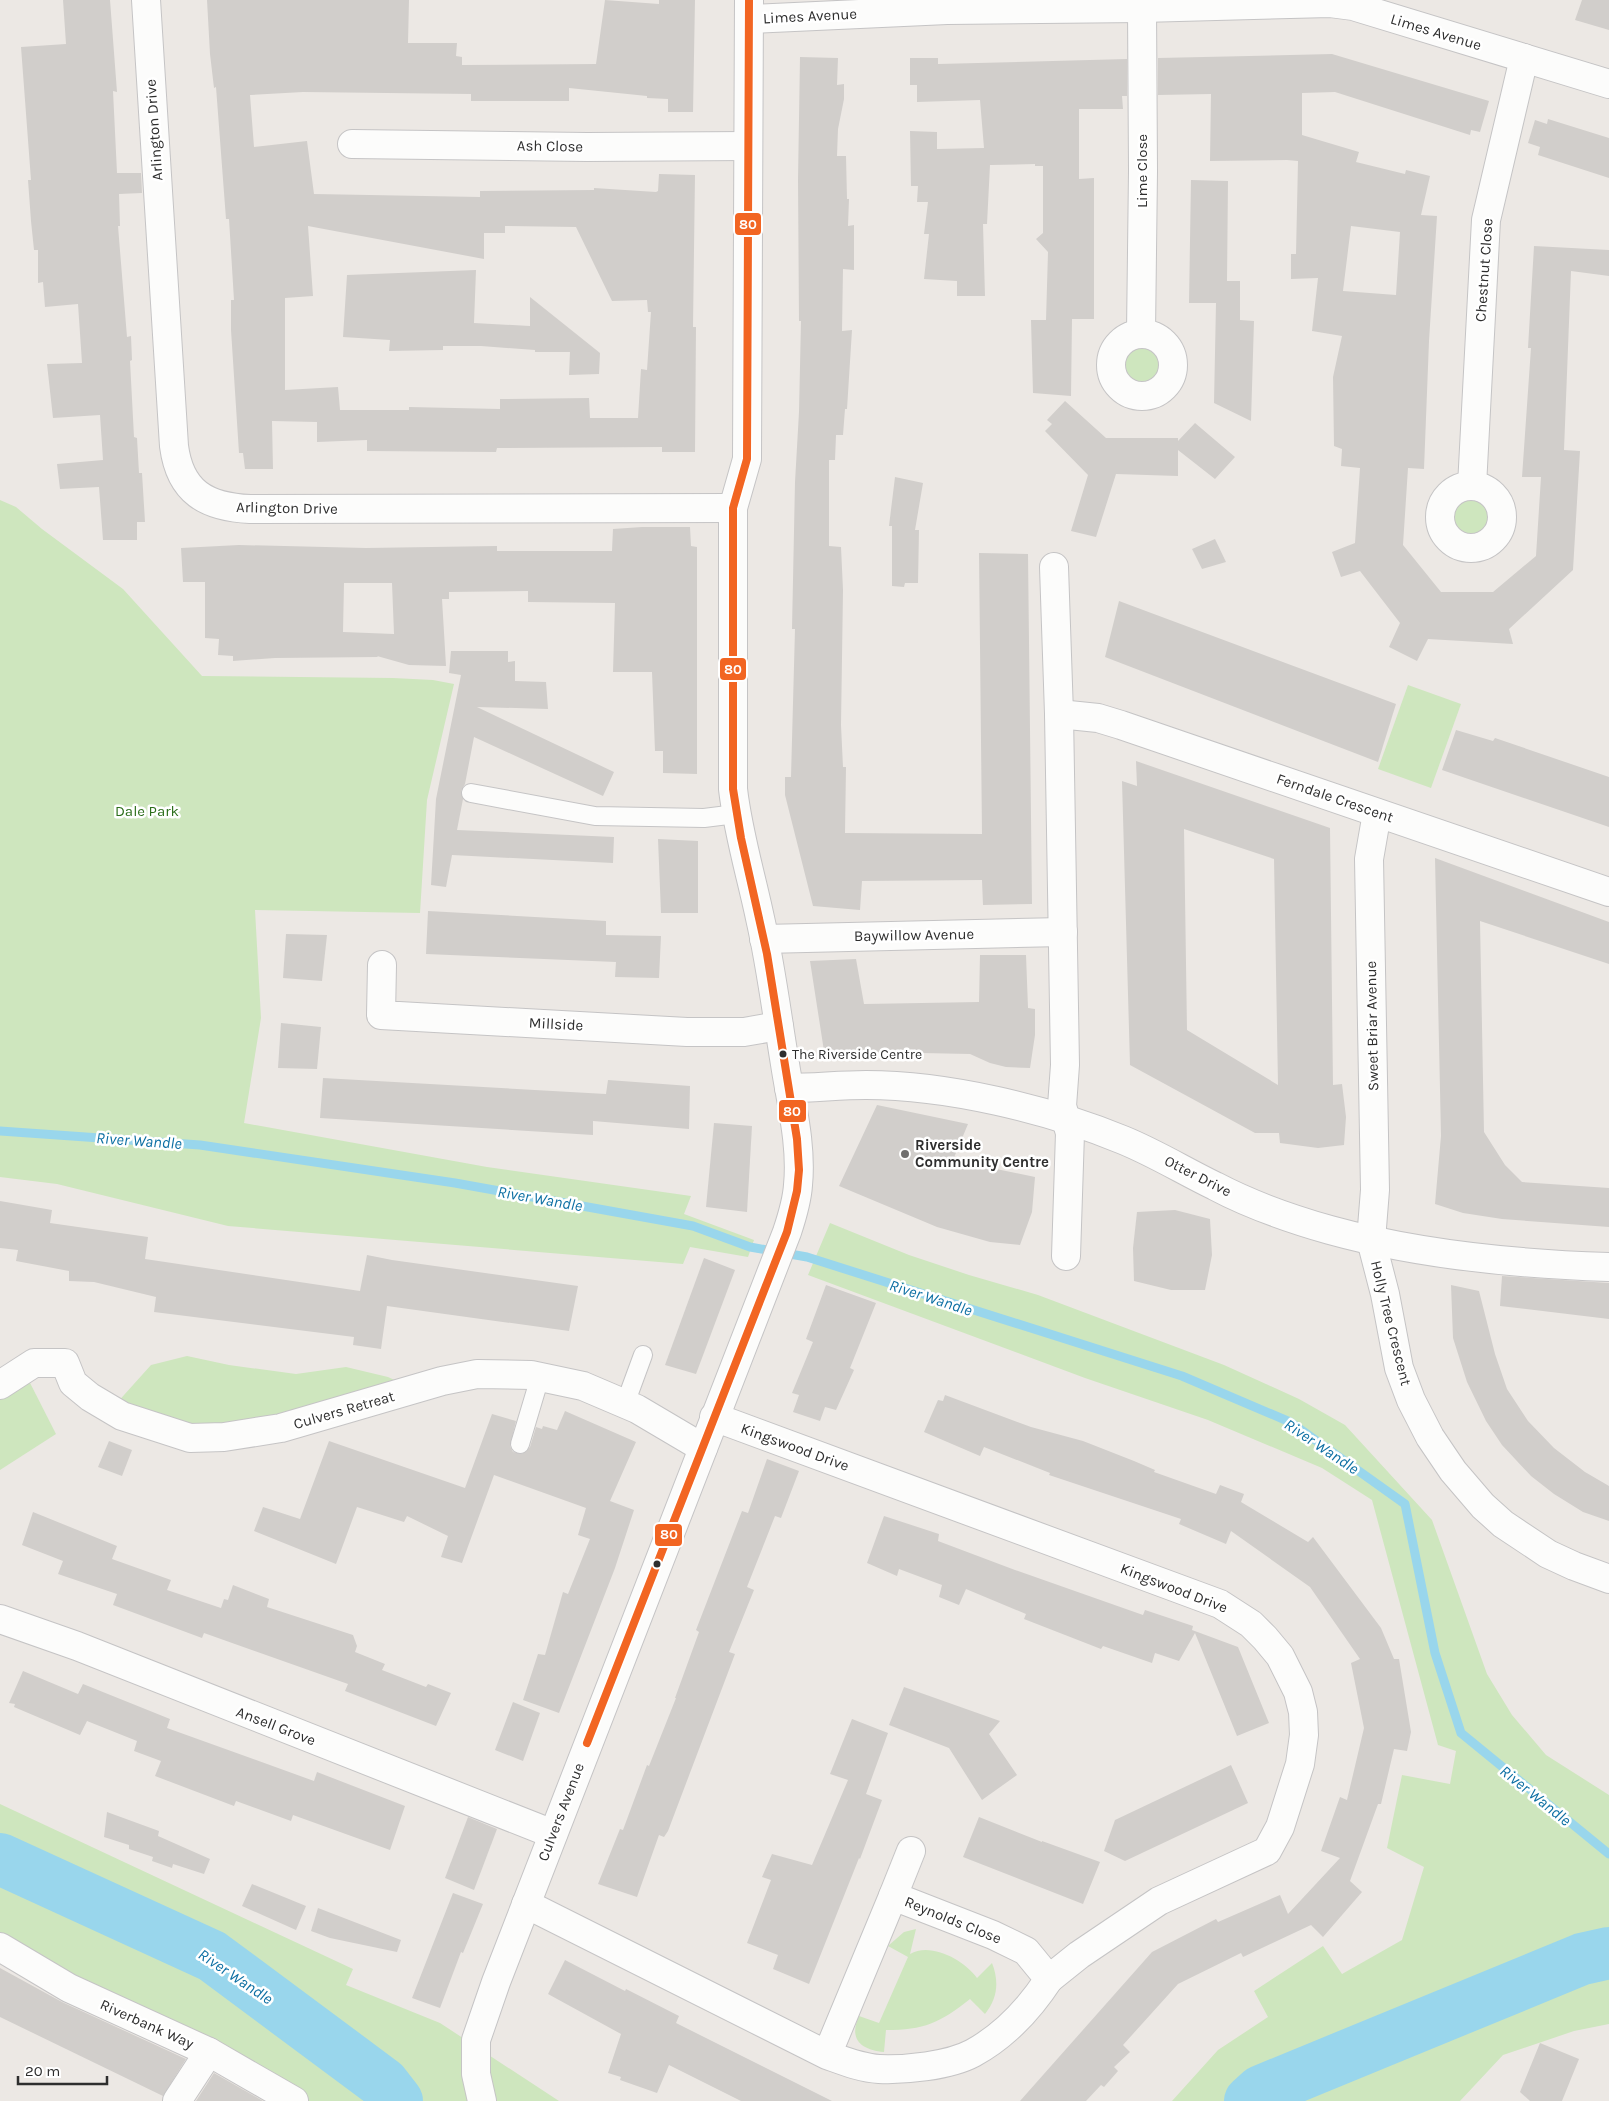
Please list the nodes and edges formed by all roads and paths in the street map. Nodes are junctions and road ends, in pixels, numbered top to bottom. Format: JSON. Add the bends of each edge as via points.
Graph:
{"nodes":[{"id":1,"x":146,"y":0,"type":"edge"},
{"id":2,"x":1142,"y":8,"type":"junction"},
{"id":3,"x":749,"y":9,"type":"edge"},
{"id":4,"x":1524,"y":58,"type":"junction"},
{"id":5,"x":1609,"y":84,"type":"edge"},
{"id":6,"x":352,"y":144,"type":"dead end"},
{"id":7,"x":748,"y":146,"type":"junction"},
{"id":8,"x":1141,"y":333,"type":"dead end"},
{"id":9,"x":1472,"y":486,"type":"dead end"},
{"id":10,"x":732,"y":508,"type":"junction"},
{"id":11,"x":1054,"y":567,"type":"dead end"},
{"id":12,"x":1059,"y":714,"type":"junction"},
{"id":13,"x":471,"y":793,"type":"dead end"},
{"id":14,"x":1378,"y":813,"type":"junction"},
{"id":15,"x":736,"y":814,"type":"junction"},
{"id":16,"x":1609,"y":892,"type":"edge"},
{"id":17,"x":1063,"y":932,"type":"junction"},
{"id":18,"x":764,"y":939,"type":"junction"},
{"id":19,"x":382,"y":965,"type":"dead end"},
{"id":20,"x":779,"y":1026,"type":"junction"},
{"id":21,"x":789,"y":1088,"type":"junction"},
{"id":22,"x":1067,"y":1120,"type":"junction"},
{"id":23,"x":1371,"y":1240,"type":"junction"},
{"id":24,"x":1066,"y":1256,"type":"dead end"},
{"id":25,"x":1609,"y":1267,"type":"edge"},
{"id":26,"x":644,"y":1354,"type":"dead end"},
{"id":27,"x":540,"y":1377,"type":"junction"},
{"id":28,"x":0,"y":1385,"type":"edge"},
{"id":29,"x":625,"y":1404,"type":"junction"},
{"id":30,"x":714,"y":1417,"type":"junction"},
{"id":31,"x":520,"y":1444,"type":"dead end"},
{"id":32,"x":703,"y":1448,"type":"junction"},
{"id":33,"x":1609,"y":1579,"type":"edge"},
{"id":34,"x":0,"y":1618,"type":"edge"},
{"id":35,"x":553,"y":1834,"type":"junction"},
{"id":36,"x":912,"y":1851,"type":"dead end"},
{"id":37,"x":893,"y":1896,"type":"junction"},
{"id":38,"x":526,"y":1904,"type":"junction"},
{"id":39,"x":0,"y":1947,"type":"edge"},
{"id":40,"x":1049,"y":1979,"type":"junction"},
{"id":41,"x":209,"y":2052,"type":"junction"},
{"id":42,"x":827,"y":2055,"type":"junction"},
{"id":43,"x":177,"y":2101,"type":"edge"},
{"id":44,"x":294,"y":2101,"type":"edge"},
{"id":45,"x":482,"y":2101,"type":"edge"}],
"edges":[{"from":1,"to":10,"type":"street","name":"Arlington Drive","via":[[174,446],[176,463],[183,479],[195,492],[208,502],[228,508],[250,509]]},
{"from":2,"to":3,"type":"street","name":"Limes Avenue"},
{"from":2,"to":4,"type":"street","name":"Limes Avenue","via":[[1330,3],[1353,6]]},
{"from":2,"to":8,"type":"street","name":"Lime Close"},
{"from":3,"to":7,"type":"street","name":"Culvers Avenue"},
{"from":4,"to":5,"type":"street","name":"Limes Avenue"},
{"from":4,"to":9,"type":"street","name":"Chestnut Close","via":[[1486,220]]},
{"from":6,"to":7,"type":"street","name":"Ash Close"},
{"from":7,"to":10,"type":"street","name":"Culvers Avenue","via":[[747,459]]},
{"from":10,"to":15,"type":"street","name":"Culvers Avenue","via":[[732,759]]},
{"from":11,"to":12,"type":"street"},
{"from":12,"to":14,"type":"street","name":"Ferndale Crescent","via":[[1098,718]]},
{"from":12,"to":17,"type":"street"},
{"from":13,"to":15,"type":"lane","via":[[594,816],[704,818]]},
{"from":14,"to":16,"type":"street","name":"Ferndale Crescent"},
{"from":14,"to":23,"type":"street","name":"Sweet Briar Avenue","via":[[1369,859],[1376,1190]]},
{"from":15,"to":18,"type":"street","name":"Culvers Avenue"},
{"from":17,"to":18,"type":"street","name":"Baywillow Avenue"},
{"from":17,"to":22,"type":"street","via":[[1065,1065],[1062,1106]]},
{"from":18,"to":20,"type":"street","name":"Culvers Avenue"},
{"from":19,"to":20,"type":"street","name":"Millside","via":[[382,1015],[687,1032],[744,1032]]},
{"from":20,"to":21,"type":"street","name":"Culvers Avenue"},
{"from":21,"to":22,"type":"street","name":"Otter Drive","via":[[867,1085],[924,1090],[1009,1105]]},
{"from":21,"to":30,"type":"street","name":"Culvers Avenue","via":[[799,1165],[794,1209]]},
{"from":22,"to":23,"type":"street","name":"Otter Drive","via":[[1124,1140],[1252,1203],[1330,1230]]},
{"from":22,"to":24,"type":"street","via":[[1070,1133]]},
{"from":23,"to":25,"type":"street","name":"Otter Drive","via":[[1417,1250],[1510,1261]]},
{"from":23,"to":33,"type":"street","name":"Holly Tree Crescent","via":[[1399,1368],[1430,1437],[1452,1471],[1483,1506],[1519,1536],[1556,1558]]},
{"from":26,"to":29,"type":"lane"},
{"from":27,"to":28,"type":"street","name":"Culvers Retreat","via":[[477,1374],[442,1381],[280,1428],[224,1437],[190,1438],[122,1416],[90,1397],[73,1383],[64,1363],[34,1363]]},
{"from":27,"to":29,"type":"street","name":"Culvers Retreat","via":[[583,1386]]},
{"from":27,"to":31,"type":"lane"},
{"from":29,"to":32,"type":"street","name":"Culvers Retreat"},
{"from":30,"to":32,"type":"street","name":"Culvers Avenue"},
{"from":30,"to":40,"type":"street","name":"Kingswood Drive","via":[[1220,1604],[1251,1624],[1280,1656],[1298,1692],[1304,1735],[1300,1764],[1280,1827],[1267,1851],[1159,1901]]},
{"from":32,"to":35,"type":"street","name":"Culvers Avenue"},
{"from":34,"to":35,"type":"street","name":"Ansell Grove"},
{"from":35,"to":38,"type":"street","name":"Culvers Avenue"},
{"from":36,"to":37,"type":"street"},
{"from":37,"to":40,"type":"street","name":"Reynolds Close","via":[[1026,1951]]},
{"from":37,"to":42,"type":"street","name":"Reynolds Close"},
{"from":38,"to":42,"type":"street"},
{"from":38,"to":45,"type":"street","name":"Culvers Avenue","via":[[476,2040],[476,2074]]},
{"from":39,"to":41,"type":"street","name":"Riverbank Way","via":[[69,1988]]},
{"from":40,"to":42,"type":"street","via":[[1023,2014],[972,2054],[911,2068],[878,2069]]},
{"from":41,"to":43,"type":"street"},
{"from":41,"to":44,"type":"street","name":"Riverbank Way"}]}
